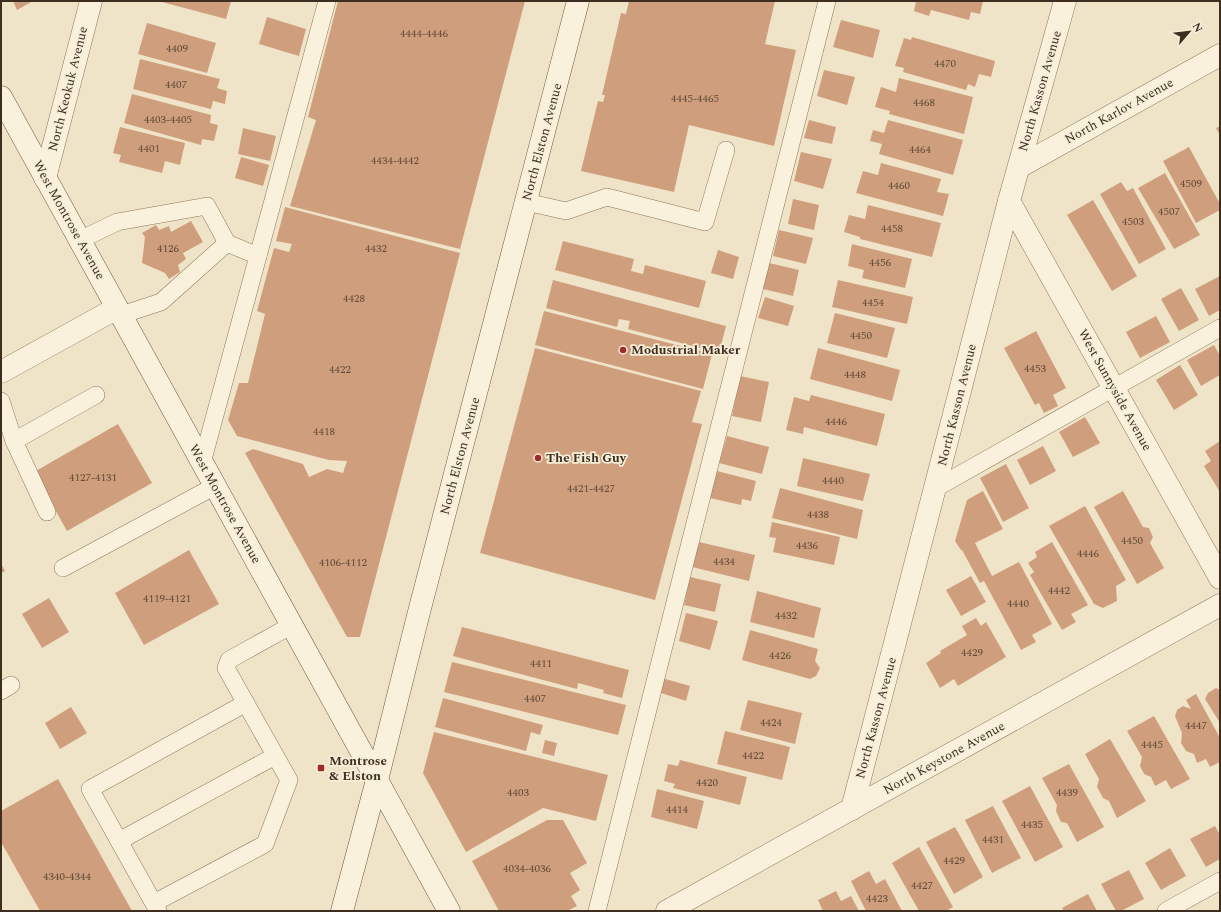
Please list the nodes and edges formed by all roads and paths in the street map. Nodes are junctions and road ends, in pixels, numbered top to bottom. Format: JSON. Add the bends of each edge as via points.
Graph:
{"nodes":[{"id":1,"x":91,"y":1,"type":"edge"},
{"id":2,"x":327,"y":1,"type":"edge"},
{"id":3,"x":578,"y":1,"type":"edge"},
{"id":4,"x":827,"y":1,"type":"edge"},
{"id":5,"x":1065,"y":1,"type":"edge"},
{"id":6,"x":1220,"y":55,"type":"edge"},
{"id":7,"x":1,"y":97,"type":"edge"},
{"id":8,"x":726,"y":150,"type":"dead end"},
{"id":9,"x":1019,"y":167,"type":"junction"},
{"id":10,"x":45,"y":178,"type":"junction"},
{"id":11,"x":1009,"y":201,"type":"junction"},
{"id":12,"x":526,"y":202,"type":"junction"},
{"id":13,"x":80,"y":240,"type":"junction"},
{"id":14,"x":227,"y":243,"type":"junction"},
{"id":15,"x":258,"y":256,"type":"junction"},
{"id":16,"x":119,"y":311,"type":"junction"},
{"id":17,"x":1220,"y":328,"type":"edge"},
{"id":18,"x":1,"y":372,"type":"edge"},
{"id":19,"x":1114,"y":387,"type":"junction"},
{"id":20,"x":96,"y":395,"type":"dead end"},
{"id":21,"x":1,"y":401,"type":"edge"},
{"id":22,"x":14,"y":441,"type":"junction"},
{"id":23,"x":202,"y":463,"type":"junction"},
{"id":24,"x":215,"y":486,"type":"junction"},
{"id":25,"x":936,"y":488,"type":"junction"},
{"id":26,"x":47,"y":512,"type":"dead end"},
{"id":27,"x":63,"y":568,"type":"dead end"},
{"id":28,"x":1220,"y":578,"type":"edge"},
{"id":29,"x":1220,"y":605,"type":"edge"},
{"id":30,"x":292,"y":625,"type":"junction"},
{"id":31,"x":246,"y":703,"type":"junction"},
{"id":32,"x":275,"y":756,"type":"junction"},
{"id":33,"x":377,"y":780,"type":"junction"},
{"id":34,"x":852,"y":809,"type":"junction"},
{"id":35,"x":119,"y":841,"type":"junction"},
{"id":36,"x":1220,"y":881,"type":"edge"},
{"id":37,"x":156,"y":907,"type":"edge"},
{"id":38,"x":673,"y":910,"type":"edge"},
{"id":39,"x":342,"y":911,"type":"edge"},
{"id":40,"x":449,"y":911,"type":"edge"},
{"id":41,"x":598,"y":911,"type":"edge"},
{"id":42,"x":1166,"y":911,"type":"edge"}],
"edges":[{"from":1,"to":10,"type":"street","name":"North Keokuk Avenue"},
{"from":2,"to":15,"type":"lane"},
{"from":3,"to":12,"type":"street","name":"North Elston Avenue"},
{"from":4,"to":41,"type":"lane"},
{"from":5,"to":9,"type":"street","name":"North Kasson Avenue"},
{"from":6,"to":9,"type":"street","name":"North Karlov Avenue"},
{"from":7,"to":10,"type":"street","name":"West Montrose Avenue"},
{"from":8,"to":12,"type":"lane","via":[[705,222],[607,197],[566,211]]},
{"from":9,"to":11,"type":"street","name":"North Kasson Avenue"},
{"from":10,"to":13,"type":"street","name":"West Montrose Avenue"},
{"from":11,"to":19,"type":"street","name":"West Sunnyside Avenue"},
{"from":11,"to":25,"type":"street","name":"North Kasson Avenue"},
{"from":12,"to":33,"type":"street","name":"North Elston Avenue"},
{"from":13,"to":14,"type":"lane","via":[[117,222],[207,206]]},
{"from":13,"to":16,"type":"street","name":"West Montrose Avenue"},
{"from":14,"to":15,"type":"lane"},
{"from":14,"to":16,"type":"lane","via":[[161,302]]},
{"from":15,"to":23,"type":"lane"},
{"from":16,"to":18,"type":"street"},
{"from":16,"to":23,"type":"street","name":"West Montrose Avenue"},
{"from":17,"to":19,"type":"lane"},
{"from":19,"to":25,"type":"lane"},
{"from":19,"to":28,"type":"street","name":"West Sunnyside Avenue"},
{"from":20,"to":22,"type":"lane"},
{"from":21,"to":22,"type":"lane"},
{"from":22,"to":26,"type":"lane"},
{"from":23,"to":24,"type":"street","name":"West Montrose Avenue"},
{"from":24,"to":27,"type":"lane"},
{"from":24,"to":30,"type":"street","name":"West Montrose Avenue"},
{"from":25,"to":34,"type":"street","name":"North Kasson Avenue"},
{"from":29,"to":34,"type":"street","name":"North Keystone Avenue"},
{"from":30,"to":31,"type":"lane","via":[[229,660],[226,668]]},
{"from":30,"to":33,"type":"street","name":"West Montrose Avenue"},
{"from":31,"to":32,"type":"lane"},
{"from":31,"to":35,"type":"lane","via":[[90,789]]},
{"from":32,"to":35,"type":"lane"},
{"from":32,"to":37,"type":"lane","via":[[289,780],[265,844]]},
{"from":33,"to":39,"type":"street","name":"North Elston Avenue"},
{"from":33,"to":40,"type":"street","name":"West Montrose Avenue"},
{"from":34,"to":38,"type":"street","name":"North Keystone Avenue"},
{"from":35,"to":37,"type":"lane"},
{"from":36,"to":42,"type":"lane"}]}
